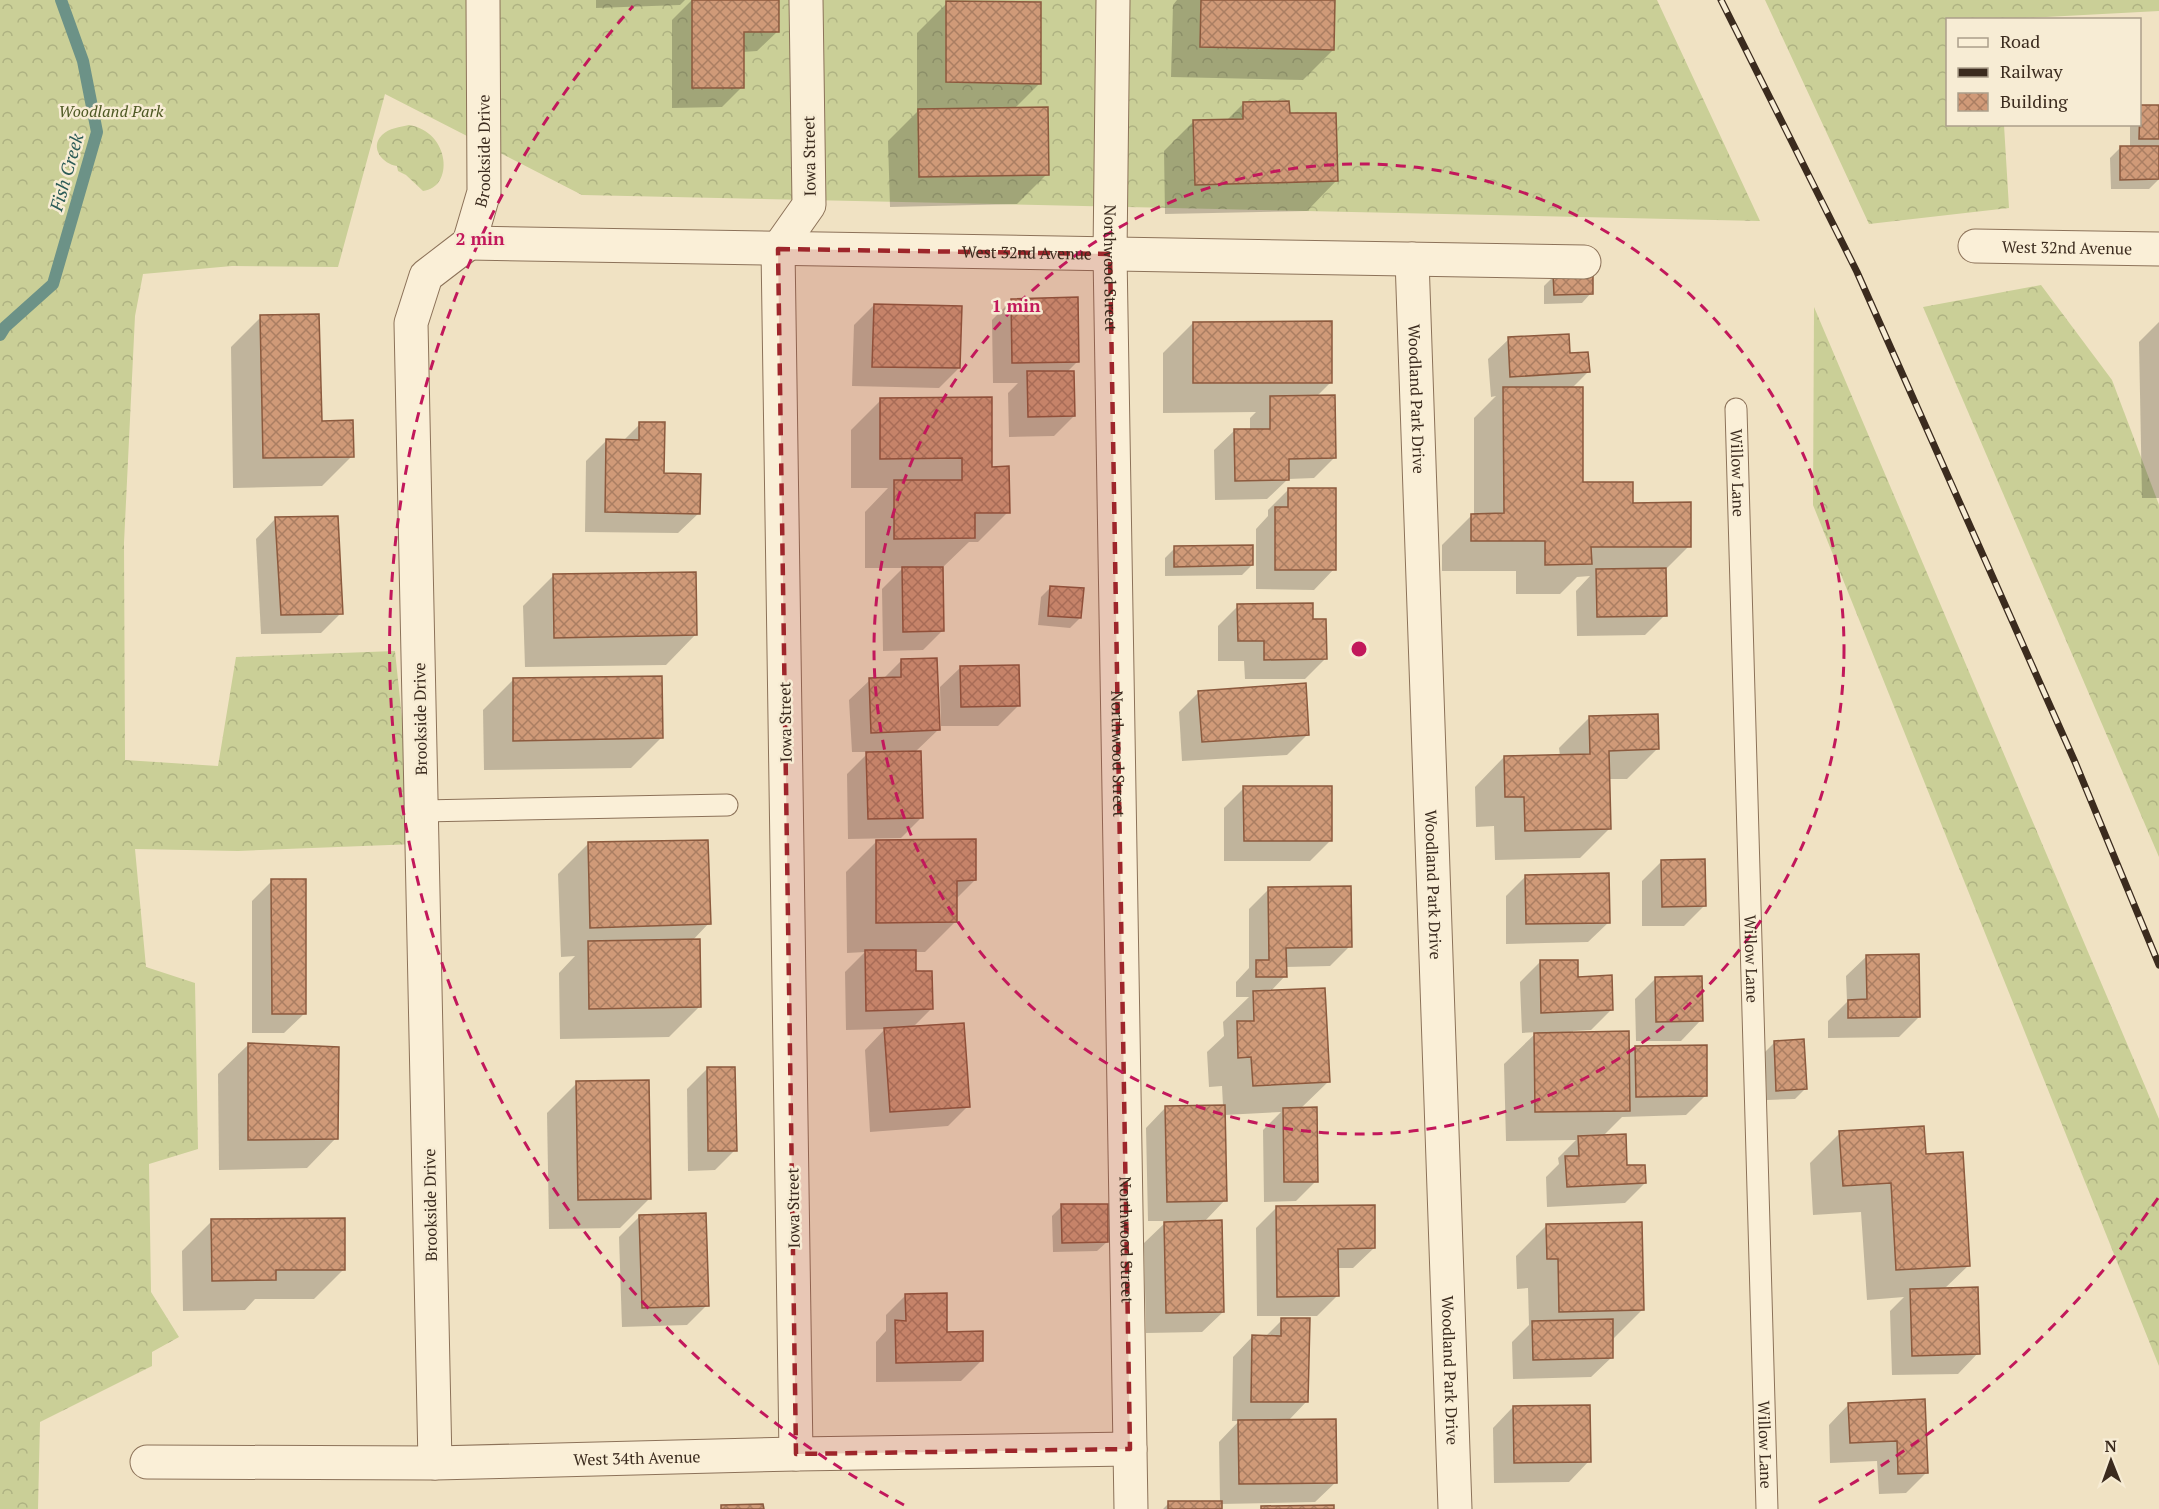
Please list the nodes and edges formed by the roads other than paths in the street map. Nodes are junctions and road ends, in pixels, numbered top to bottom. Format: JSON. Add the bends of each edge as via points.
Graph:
{"nodes":[{"id":1,"x":483,"y":0,"type":"edge"},
{"id":2,"x":806,"y":0,"type":"edge"},
{"id":3,"x":1113,"y":0,"type":"edge"},
{"id":4,"x":469,"y":243,"type":"junction"},
{"id":5,"x":1975,"y":246,"type":"dead end"},
{"id":6,"x":778,"y":249,"type":"junction"},
{"id":7,"x":2159,"y":249,"type":"edge"},
{"id":8,"x":1110,"y":254,"type":"junction"},
{"id":9,"x":1412,"y":259,"type":"junction"},
{"id":10,"x":1584,"y":262,"type":"dead end"},
{"id":11,"x":1736,"y":409,"type":"dead end"},
{"id":12,"x":727,"y":805,"type":"dead end"},
{"id":13,"x":422,"y":811,"type":"junction"},
{"id":14,"x":1130,"y":1449,"type":"junction"},
{"id":15,"x":796,"y":1454,"type":"junction"},
{"id":16,"x":147,"y":1462,"type":"dead end"},
{"id":17,"x":435,"y":1463,"type":"junction"},
{"id":18,"x":1131,"y":1509,"type":"edge"},
{"id":19,"x":1455,"y":1509,"type":"edge"},
{"id":20,"x":1767,"y":1509,"type":"edge"}],
"edges":[{"from":1,"to":4,"type":"street","name":"Brookside Drive","via":[[483,192]]},
{"from":2,"to":6,"type":"street","name":"Iowa Street","via":[[810,205]]},
{"from":3,"to":8,"type":"street","name":"Northwood Street"},
{"from":4,"to":6,"type":"street","name":"West 32nd Avenue"},
{"from":4,"to":13,"type":"street","name":"Brookside Drive","via":[[426,276],[411,323]]},
{"from":5,"to":7,"type":"street","name":"West 32nd Avenue"},
{"from":6,"to":8,"type":"street","name":"West 32nd Avenue"},
{"from":6,"to":15,"type":"street","name":"Iowa Street"},
{"from":8,"to":9,"type":"street","name":"West 32nd Avenue"},
{"from":8,"to":14,"type":"street","name":"Northwood Street"},
{"from":9,"to":10,"type":"street","name":"West 32nd Avenue"},
{"from":9,"to":19,"type":"street","name":"Woodland Park Drive"},
{"from":11,"to":20,"type":"lane","name":"Willow Lane"},
{"from":12,"to":13,"type":"lane"},
{"from":13,"to":17,"type":"street","name":"Brookside Drive"},
{"from":14,"to":15,"type":"street","name":"West 34th Avenue"},
{"from":14,"to":18,"type":"street","name":"Northwood Street"},
{"from":15,"to":17,"type":"street","name":"West 34th Avenue"},
{"from":16,"to":17,"type":"street","name":"West 34th Avenue"}]}
